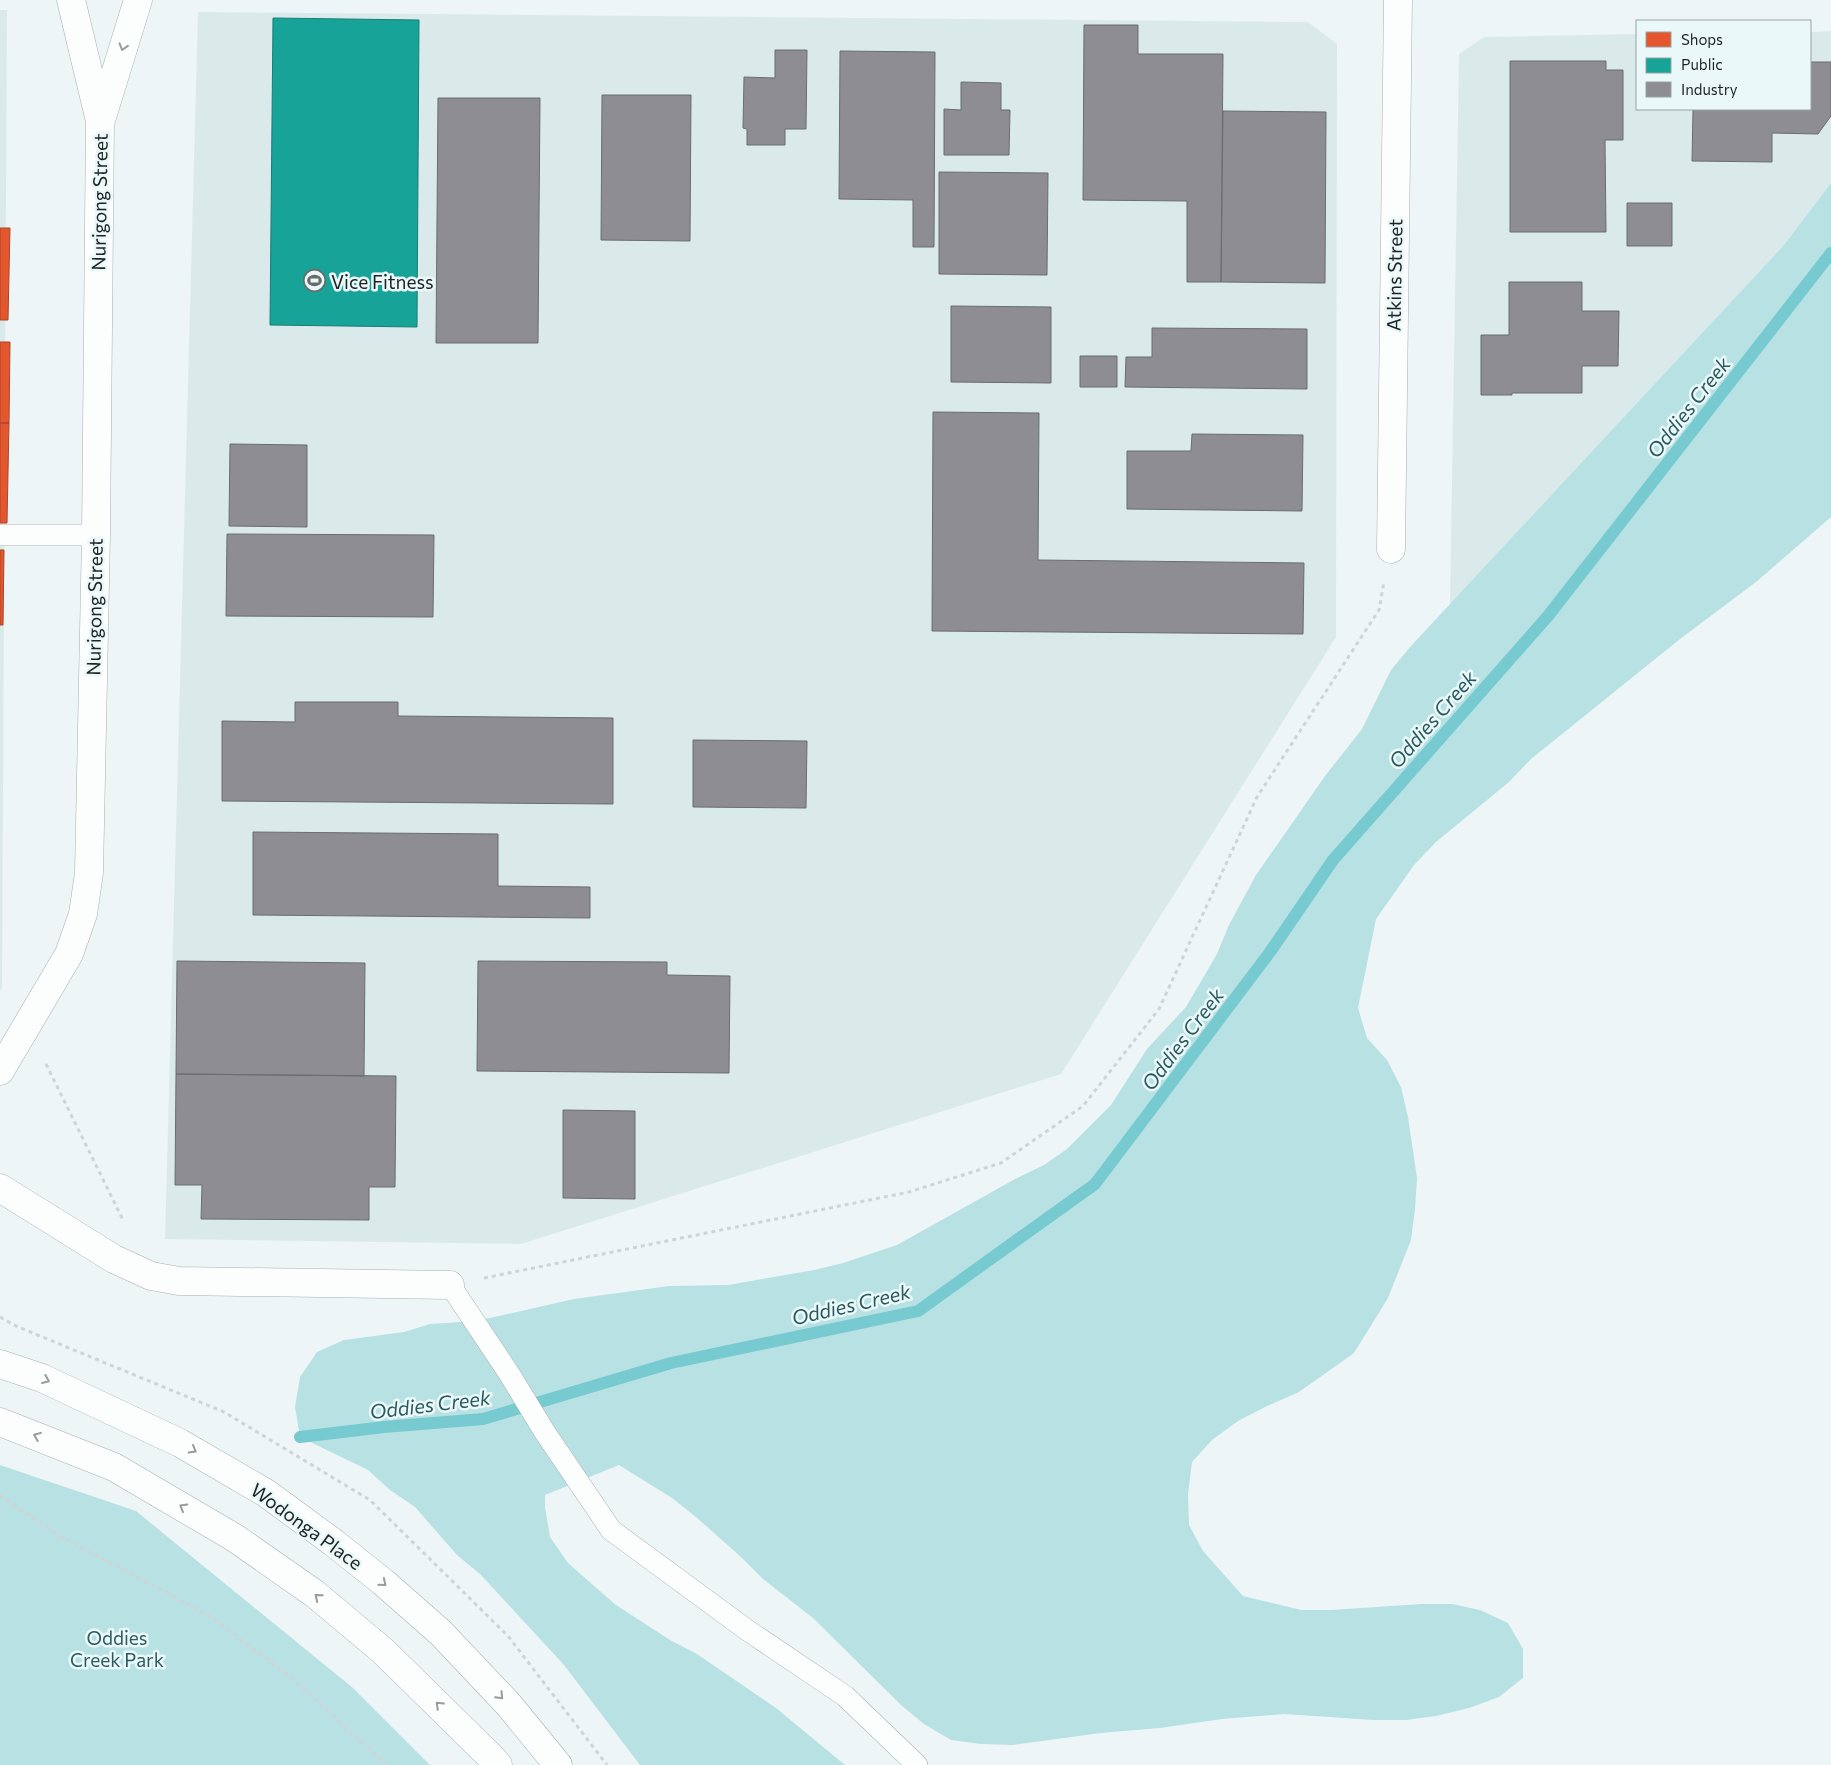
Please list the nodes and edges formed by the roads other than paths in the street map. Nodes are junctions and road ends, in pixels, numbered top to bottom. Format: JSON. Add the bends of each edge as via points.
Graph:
{"nodes":[{"id":1,"x":71,"y":0,"type":"edge"},
{"id":2,"x":138,"y":0,"type":"edge"},
{"id":3,"x":1398,"y":0,"type":"edge"},
{"id":4,"x":100,"y":121,"type":"junction"},
{"id":5,"x":0,"y":535,"type":"edge"},
{"id":6,"x":96,"y":535,"type":"junction"},
{"id":7,"x":1391,"y":549,"type":"road end"},
{"id":8,"x":0,"y":1071,"type":"edge"},
{"id":9,"x":0,"y":1188,"type":"edge"},
{"id":10,"x":450,"y":1285,"type":"joint"},
{"id":11,"x":0,"y":1364,"type":"edge"},
{"id":12,"x":0,"y":1422,"type":"edge"},
{"id":13,"x":498,"y":1765,"type":"edge"},
{"id":14,"x":558,"y":1765,"type":"edge"},
{"id":15,"x":917,"y":1765,"type":"edge"}],
"edges":[{"from":1,"to":4,"type":"street","name":"Nurigong Street"},
{"from":2,"to":4,"type":"street","name":"Nurigong Street","one_way":true},
{"from":3,"to":7,"type":"street","name":"Atkins Street"},
{"from":4,"to":6,"type":"street","name":"Nurigong Street"},
{"from":5,"to":6,"type":"lane"},
{"from":6,"to":8,"type":"street","name":"Nurigong Street","via":[[89,873],[83,914],[69,954]]},
{"from":9,"to":10,"type":"street","via":[[114,1259],[151,1276],[179,1281]]},
{"from":10,"to":15,"type":"lane","via":[[611,1530],[747,1630],[845,1696]]},
{"from":11,"to":14,"type":"street","name":"Wodonga Place","one_way":true,"via":[[42,1378],[180,1443],[266,1493],[383,1582],[441,1633]]},
{"from":13,"to":12,"type":"street","one_way":true,"via":[[383,1651],[315,1594],[243,1544],[114,1468]]}]}
